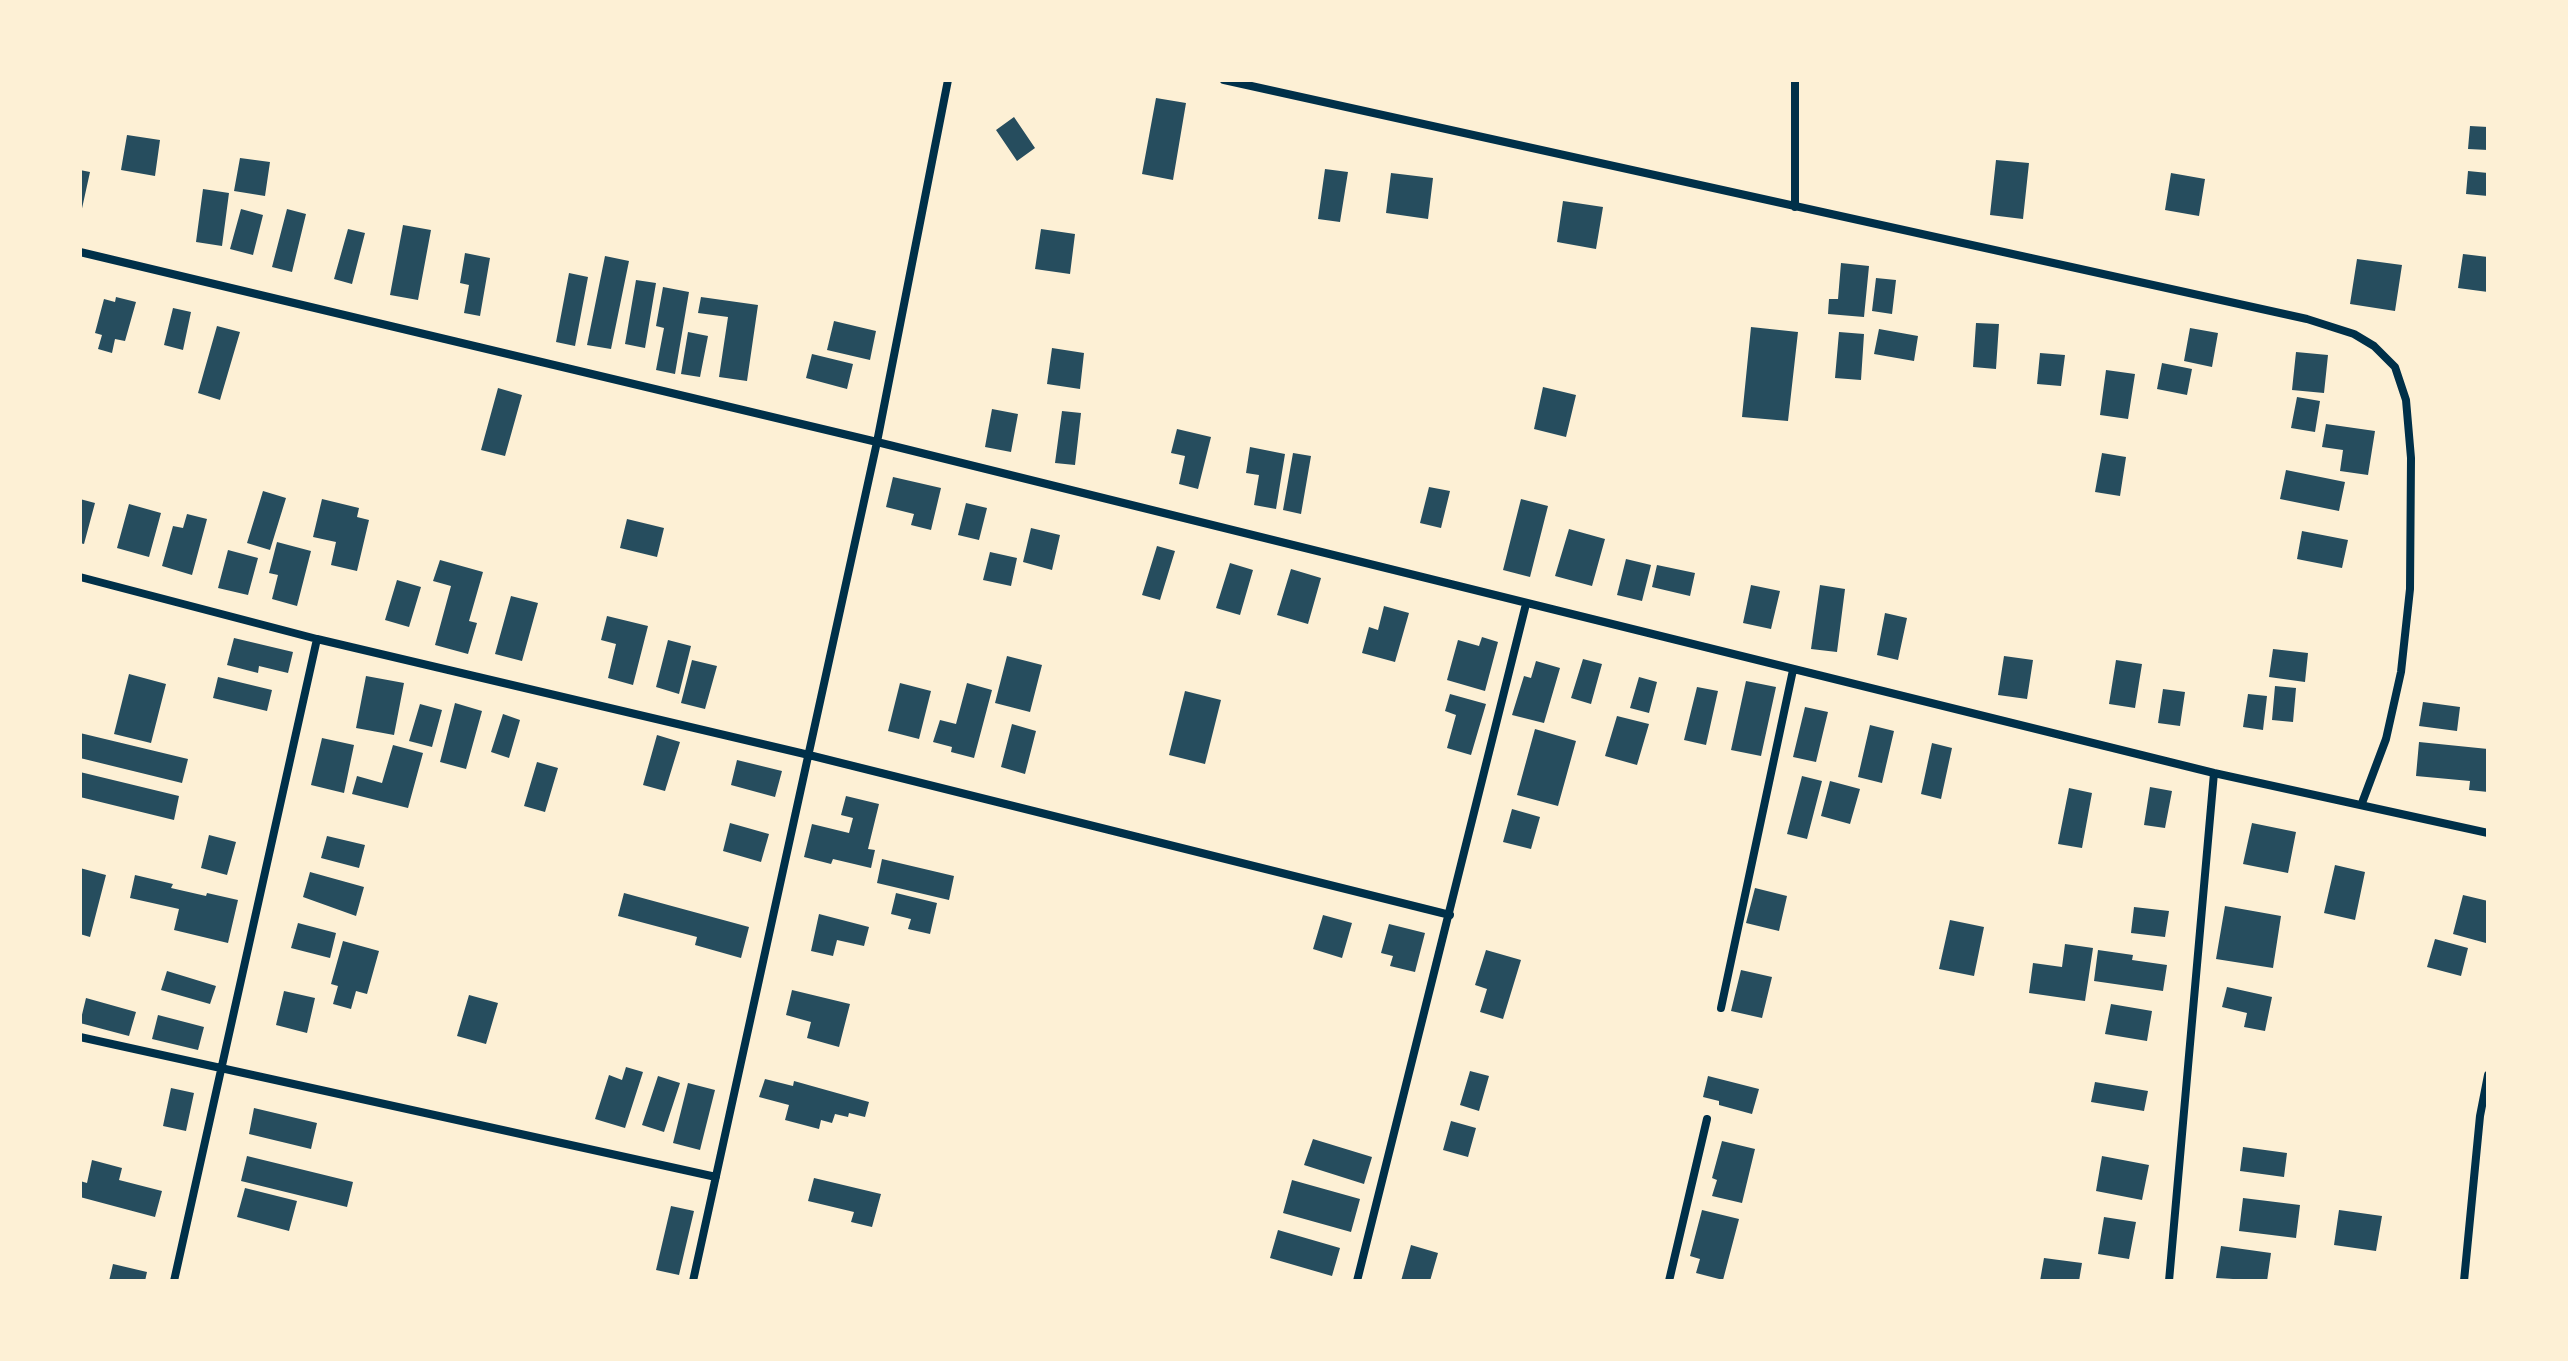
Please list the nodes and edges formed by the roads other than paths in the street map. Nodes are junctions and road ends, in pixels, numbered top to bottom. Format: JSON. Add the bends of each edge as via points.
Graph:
{"nodes":[{"id":1,"x":948,"y":80,"type":"edge"},
{"id":2,"x":1224,"y":80,"type":"edge"},
{"id":3,"x":1795,"y":80,"type":"edge"},
{"id":4,"x":1795,"y":207,"type":"junction"},
{"id":5,"x":80,"y":252,"type":"edge"},
{"id":6,"x":877,"y":442,"type":"junction"},
{"id":7,"x":80,"y":577,"type":"edge"},
{"id":8,"x":1526,"y":604,"type":"junction"},
{"id":9,"x":317,"y":639,"type":"junction"},
{"id":10,"x":1793,"y":670,"type":"junction"},
{"id":11,"x":809,"y":755,"type":"junction"},
{"id":12,"x":2214,"y":773,"type":"junction"},
{"id":13,"x":2362,"y":803,"type":"junction"},
{"id":14,"x":2488,"y":833,"type":"edge"},
{"id":15,"x":1450,"y":915,"type":"junction"},
{"id":16,"x":1721,"y":1008,"type":"dead end"},
{"id":17,"x":80,"y":1037,"type":"edge"},
{"id":18,"x":221,"y":1069,"type":"junction"},
{"id":19,"x":2488,"y":1075,"type":"edge"},
{"id":20,"x":1707,"y":1119,"type":"dead end"},
{"id":21,"x":716,"y":1177,"type":"junction"},
{"id":22,"x":174,"y":1281,"type":"edge"},
{"id":23,"x":693,"y":1281,"type":"edge"},
{"id":24,"x":1357,"y":1281,"type":"edge"},
{"id":25,"x":1669,"y":1281,"type":"edge"},
{"id":26,"x":2169,"y":1281,"type":"edge"},
{"id":27,"x":2464,"y":1281,"type":"edge"}],
"edges":[{"from":1,"to":6,"type":"street"},
{"from":2,"to":4,"type":"street"},
{"from":3,"to":4,"type":"street"},
{"from":4,"to":13,"type":"street","via":[[2307,319],[2354,334],[2395,367],[2406,400],[2411,458],[2410,589],[2401,672],[2386,739]]},
{"from":5,"to":6,"type":"street"},
{"from":6,"to":8,"type":"street"},
{"from":6,"to":11,"type":"street"},
{"from":7,"to":9,"type":"street"},
{"from":8,"to":10,"type":"street"},
{"from":8,"to":15,"type":"street"},
{"from":9,"to":11,"type":"street"},
{"from":9,"to":18,"type":"street"},
{"from":10,"to":12,"type":"street"},
{"from":10,"to":16,"type":"street"},
{"from":11,"to":15,"type":"street"},
{"from":11,"to":21,"type":"street"},
{"from":12,"to":13,"type":"street"},
{"from":12,"to":26,"type":"street"},
{"from":13,"to":14,"type":"street"},
{"from":15,"to":24,"type":"street"},
{"from":17,"to":18,"type":"street"},
{"from":18,"to":21,"type":"street"},
{"from":18,"to":22,"type":"street"},
{"from":19,"to":27,"type":"street"},
{"from":20,"to":25,"type":"street"},
{"from":21,"to":23,"type":"street"}]}
